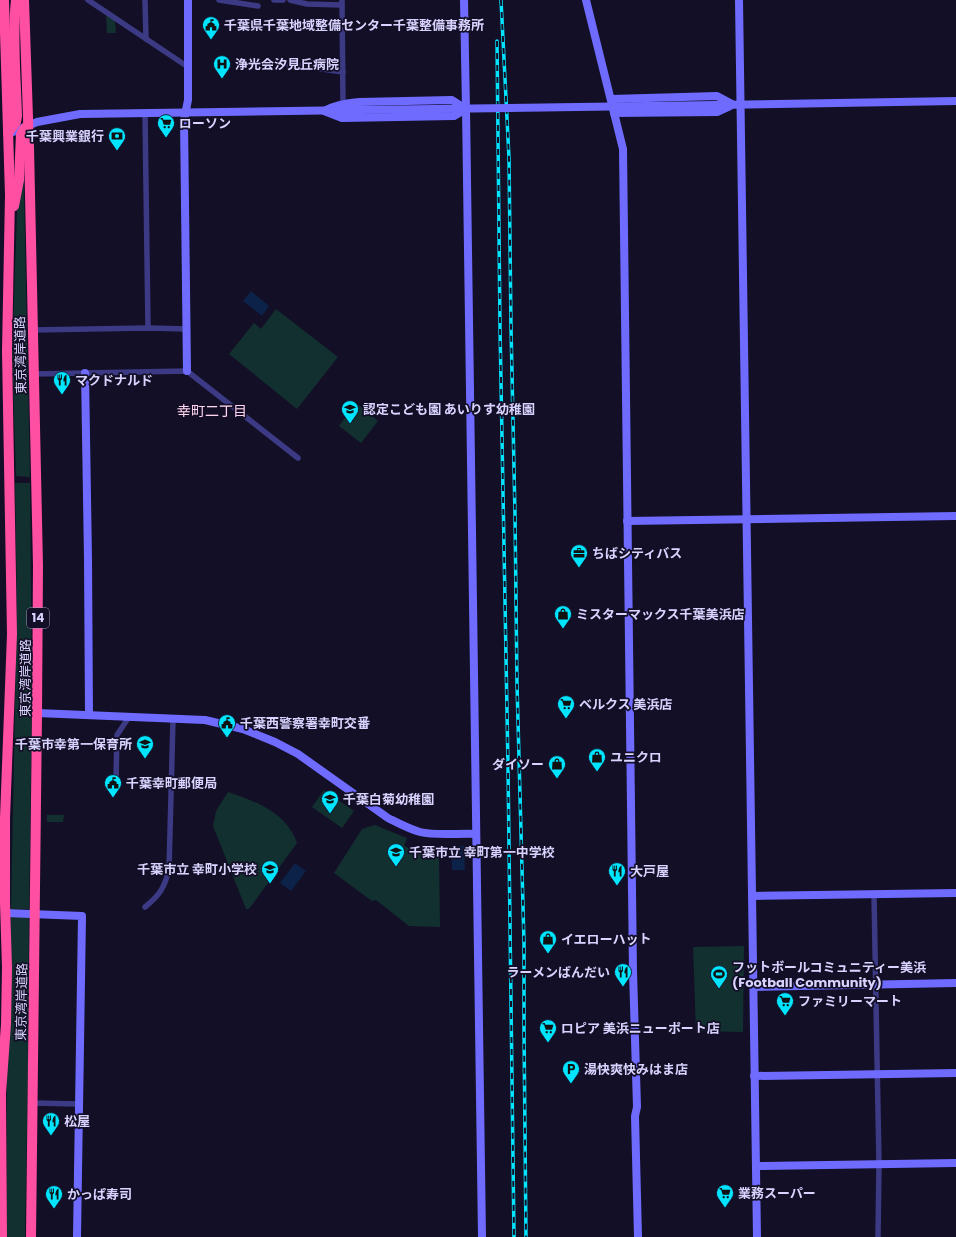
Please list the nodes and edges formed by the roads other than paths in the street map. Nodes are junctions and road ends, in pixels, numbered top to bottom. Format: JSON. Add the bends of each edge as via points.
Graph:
{"nodes":[{"id":1,"x":4,"y":0,"type":"edge"},
{"id":2,"x":16,"y":0,"type":"edge"},
{"id":3,"x":24,"y":0,"type":"edge"},
{"id":4,"x":88,"y":0,"type":"edge"},
{"id":5,"x":145,"y":0,"type":"edge"},
{"id":6,"x":188,"y":0,"type":"edge"},
{"id":7,"x":219,"y":0,"type":"edge"},
{"id":8,"x":274,"y":0,"type":"edge"},
{"id":9,"x":283,"y":0,"type":"edge"},
{"id":10,"x":290,"y":0,"type":"edge"},
{"id":11,"x":464,"y":0,"type":"edge"},
{"id":12,"x":586,"y":0,"type":"edge"},
{"id":13,"x":739,"y":0,"type":"edge"},
{"id":14,"x":342,"y":3,"type":"edge"},
{"id":15,"x":258,"y":6,"type":"dead end"},
{"id":16,"x":146,"y":39,"type":"junction"},
{"id":17,"x":287,"y":64,"type":"dead end"},
{"id":18,"x":188,"y":67,"type":"junction"},
{"id":19,"x":343,"y":72,"type":"junction"},
{"id":20,"x":611,"y":99,"type":"junction"},
{"id":21,"x":956,"y":101,"type":"edge"},
{"id":22,"x":344,"y":104,"type":"junction"},
{"id":23,"x":737,"y":105,"type":"junction"},
{"id":24,"x":466,"y":109,"type":"junction"},
{"id":25,"x":324,"y":111,"type":"junction"},
{"id":26,"x":185,"y":112,"type":"junction"},
{"id":27,"x":145,"y":113,"type":"junction"},
{"id":28,"x":614,"y":113,"type":"junction"},
{"id":29,"x":28,"y":125,"type":"junction"},
{"id":30,"x":4,"y":135,"type":"edge"},
{"id":31,"x":10,"y":220,"type":"junction"},
{"id":32,"x":148,"y":328,"type":"junction"},
{"id":33,"x":187,"y":329,"type":"junction"},
{"id":34,"x":33,"y":330,"type":"junction"},
{"id":35,"x":187,"y":371,"type":"junction"},
{"id":36,"x":85,"y":373,"type":"junction"},
{"id":37,"x":34,"y":374,"type":"junction"},
{"id":38,"x":298,"y":458,"type":"dead end"},
{"id":39,"x":956,"y":516,"type":"edge"},
{"id":40,"x":746,"y":519,"type":"junction"},
{"id":41,"x":627,"y":521,"type":"junction"},
{"id":42,"x":38,"y":713,"type":"junction"},
{"id":43,"x":89,"y":715,"type":"junction"},
{"id":44,"x":129,"y":717,"type":"junction"},
{"id":45,"x":173,"y":719,"type":"junction"},
{"id":46,"x":119,"y":783,"type":"dead end"},
{"id":47,"x":476,"y":834,"type":"junction"},
{"id":48,"x":956,"y":894,"type":"edge"},
{"id":49,"x":874,"y":895,"type":"junction"},
{"id":50,"x":752,"y":896,"type":"junction"},
{"id":51,"x":146,"y":907,"type":"dead end"},
{"id":52,"x":5,"y":913,"type":"junction"},
{"id":53,"x":35,"y":914,"type":"junction"},
{"id":54,"x":956,"y":983,"type":"edge"},
{"id":55,"x":876,"y":984,"type":"junction"},
{"id":56,"x":753,"y":987,"type":"junction"},
{"id":57,"x":956,"y":1073,"type":"edge"},
{"id":58,"x":877,"y":1074,"type":"junction"},
{"id":59,"x":754,"y":1076,"type":"junction"},
{"id":60,"x":33,"y":1103,"type":"junction"},
{"id":61,"x":79,"y":1104,"type":"junction"},
{"id":62,"x":956,"y":1163,"type":"edge"},
{"id":63,"x":879,"y":1164,"type":"junction"},
{"id":64,"x":756,"y":1166,"type":"junction"},
{"id":65,"x":2,"y":1237,"type":"edge"},
{"id":66,"x":31,"y":1237,"type":"edge"},
{"id":67,"x":77,"y":1237,"type":"edge"},
{"id":68,"x":482,"y":1237,"type":"edge"},
{"id":69,"x":638,"y":1237,"type":"edge"},
{"id":70,"x":757,"y":1237,"type":"edge"},
{"id":71,"x":878,"y":1237,"type":"edge"}],
"edges":[{"from":1,"to":30,"type":"highway","name":"東京湾岸道路","number":"14"},
{"from":2,"to":30,"type":"highway","via":[[14,14],[17,116],[16,122]]},
{"from":3,"to":29,"type":"highway","name":"東京湾岸道路","number":"14"},
{"from":4,"to":16,"type":"street"},
{"from":5,"to":16,"type":"street"},
{"from":6,"to":18,"type":"street"},
{"from":7,"to":15,"type":"street"},
{"from":8,"to":9,"type":"street"},
{"from":10,"to":14,"type":"street","via":[[307,4]]},
{"from":11,"to":24,"type":"street"},
{"from":12,"to":20,"type":"street"},
{"from":13,"to":23,"type":"street"},
{"from":14,"to":19,"type":"street"},
{"from":16,"to":18,"type":"street"},
{"from":17,"to":19,"type":"street"},
{"from":18,"to":26,"type":"street","via":[[188,100]]},
{"from":19,"to":22,"type":"street"},
{"from":20,"to":23,"type":"street","via":[[717,96]]},
{"from":20,"to":28,"type":"street"},
{"from":21,"to":23,"type":"street"},
{"from":22,"to":24,"type":"street","via":[[452,100]]},
{"from":22,"to":25,"type":"street"},
{"from":23,"to":25,"type":"street","bridge":true},
{"from":23,"to":28,"type":"street","via":[[717,112]]},
{"from":23,"to":40,"type":"street"},
{"from":24,"to":25,"type":"street","via":[[454,116],[342,118]]},
{"from":24,"to":47,"type":"street"},
{"from":25,"to":26,"type":"street"},
{"from":26,"to":27,"type":"street"},
{"from":26,"to":33,"type":"street"},
{"from":27,"to":29,"type":"street","via":[[80,114]]},
{"from":27,"to":32,"type":"street"},
{"from":28,"to":41,"type":"street","via":[[623,149]]},
{"from":29,"to":30,"type":"street"},
{"from":29,"to":31,"type":"highway","via":[[20,134],[19,180]]},
{"from":29,"to":34,"type":"highway","name":"東京湾岸道路","number":"14"},
{"from":30,"to":31,"type":"highway","name":"東京湾岸道路","number":"14"},
{"from":31,"to":52,"type":"highway","name":"東京湾岸道路","number":"14","via":[[7,351],[12,634],[5,818]]},
{"from":32,"to":33,"type":"street"},
{"from":32,"to":34,"type":"street"},
{"from":33,"to":35,"type":"street"},
{"from":34,"to":37,"type":"highway","name":"東京湾岸道路","number":"14"},
{"from":35,"to":36,"type":"street"},
{"from":35,"to":38,"type":"street"},
{"from":36,"to":37,"type":"street"},
{"from":36,"to":43,"type":"street"},
{"from":37,"to":42,"type":"highway","name":"東京湾岸道路","number":"14","via":[[38,530]]},
{"from":39,"to":40,"type":"street"},
{"from":40,"to":41,"type":"street"},
{"from":40,"to":50,"type":"street"},
{"from":41,"to":69,"type":"street"},
{"from":42,"to":43,"type":"street"},
{"from":42,"to":53,"type":"highway","name":"東京湾岸道路","number":"14"},
{"from":43,"to":44,"type":"street"},
{"from":44,"to":45,"type":"street"},
{"from":44,"to":46,"type":"street","via":[[117,735],[116,780]]},
{"from":45,"to":47,"type":"street","via":[[205,720],[243,729],[275,742],[298,754],[388,818],[411,829],[428,833]]},
{"from":45,"to":51,"type":"street","via":[[169,870],[160,893]]},
{"from":47,"to":68,"type":"street"},
{"from":48,"to":49,"type":"street"},
{"from":49,"to":50,"type":"street"},
{"from":49,"to":55,"type":"street"},
{"from":50,"to":56,"type":"street"},
{"from":52,"to":53,"type":"street"},
{"from":52,"to":65,"type":"highway","name":"東京湾岸道路","number":"14","via":[[6,1024],[1,1094]]},
{"from":53,"to":60,"type":"highway","name":"東京湾岸道路","number":"14"},
{"from":53,"to":61,"type":"street","via":[[82,916]]},
{"from":54,"to":55,"type":"street"},
{"from":55,"to":56,"type":"street"},
{"from":55,"to":58,"type":"street"},
{"from":56,"to":59,"type":"street"},
{"from":57,"to":58,"type":"street"},
{"from":58,"to":59,"type":"street"},
{"from":58,"to":63,"type":"street"},
{"from":59,"to":64,"type":"street"},
{"from":60,"to":61,"type":"street"},
{"from":60,"to":66,"type":"highway","name":"東京湾岸道路","number":"14"},
{"from":61,"to":67,"type":"street"},
{"from":62,"to":63,"type":"street"},
{"from":63,"to":64,"type":"street"},
{"from":63,"to":71,"type":"street"},
{"from":64,"to":70,"type":"street"}]}
